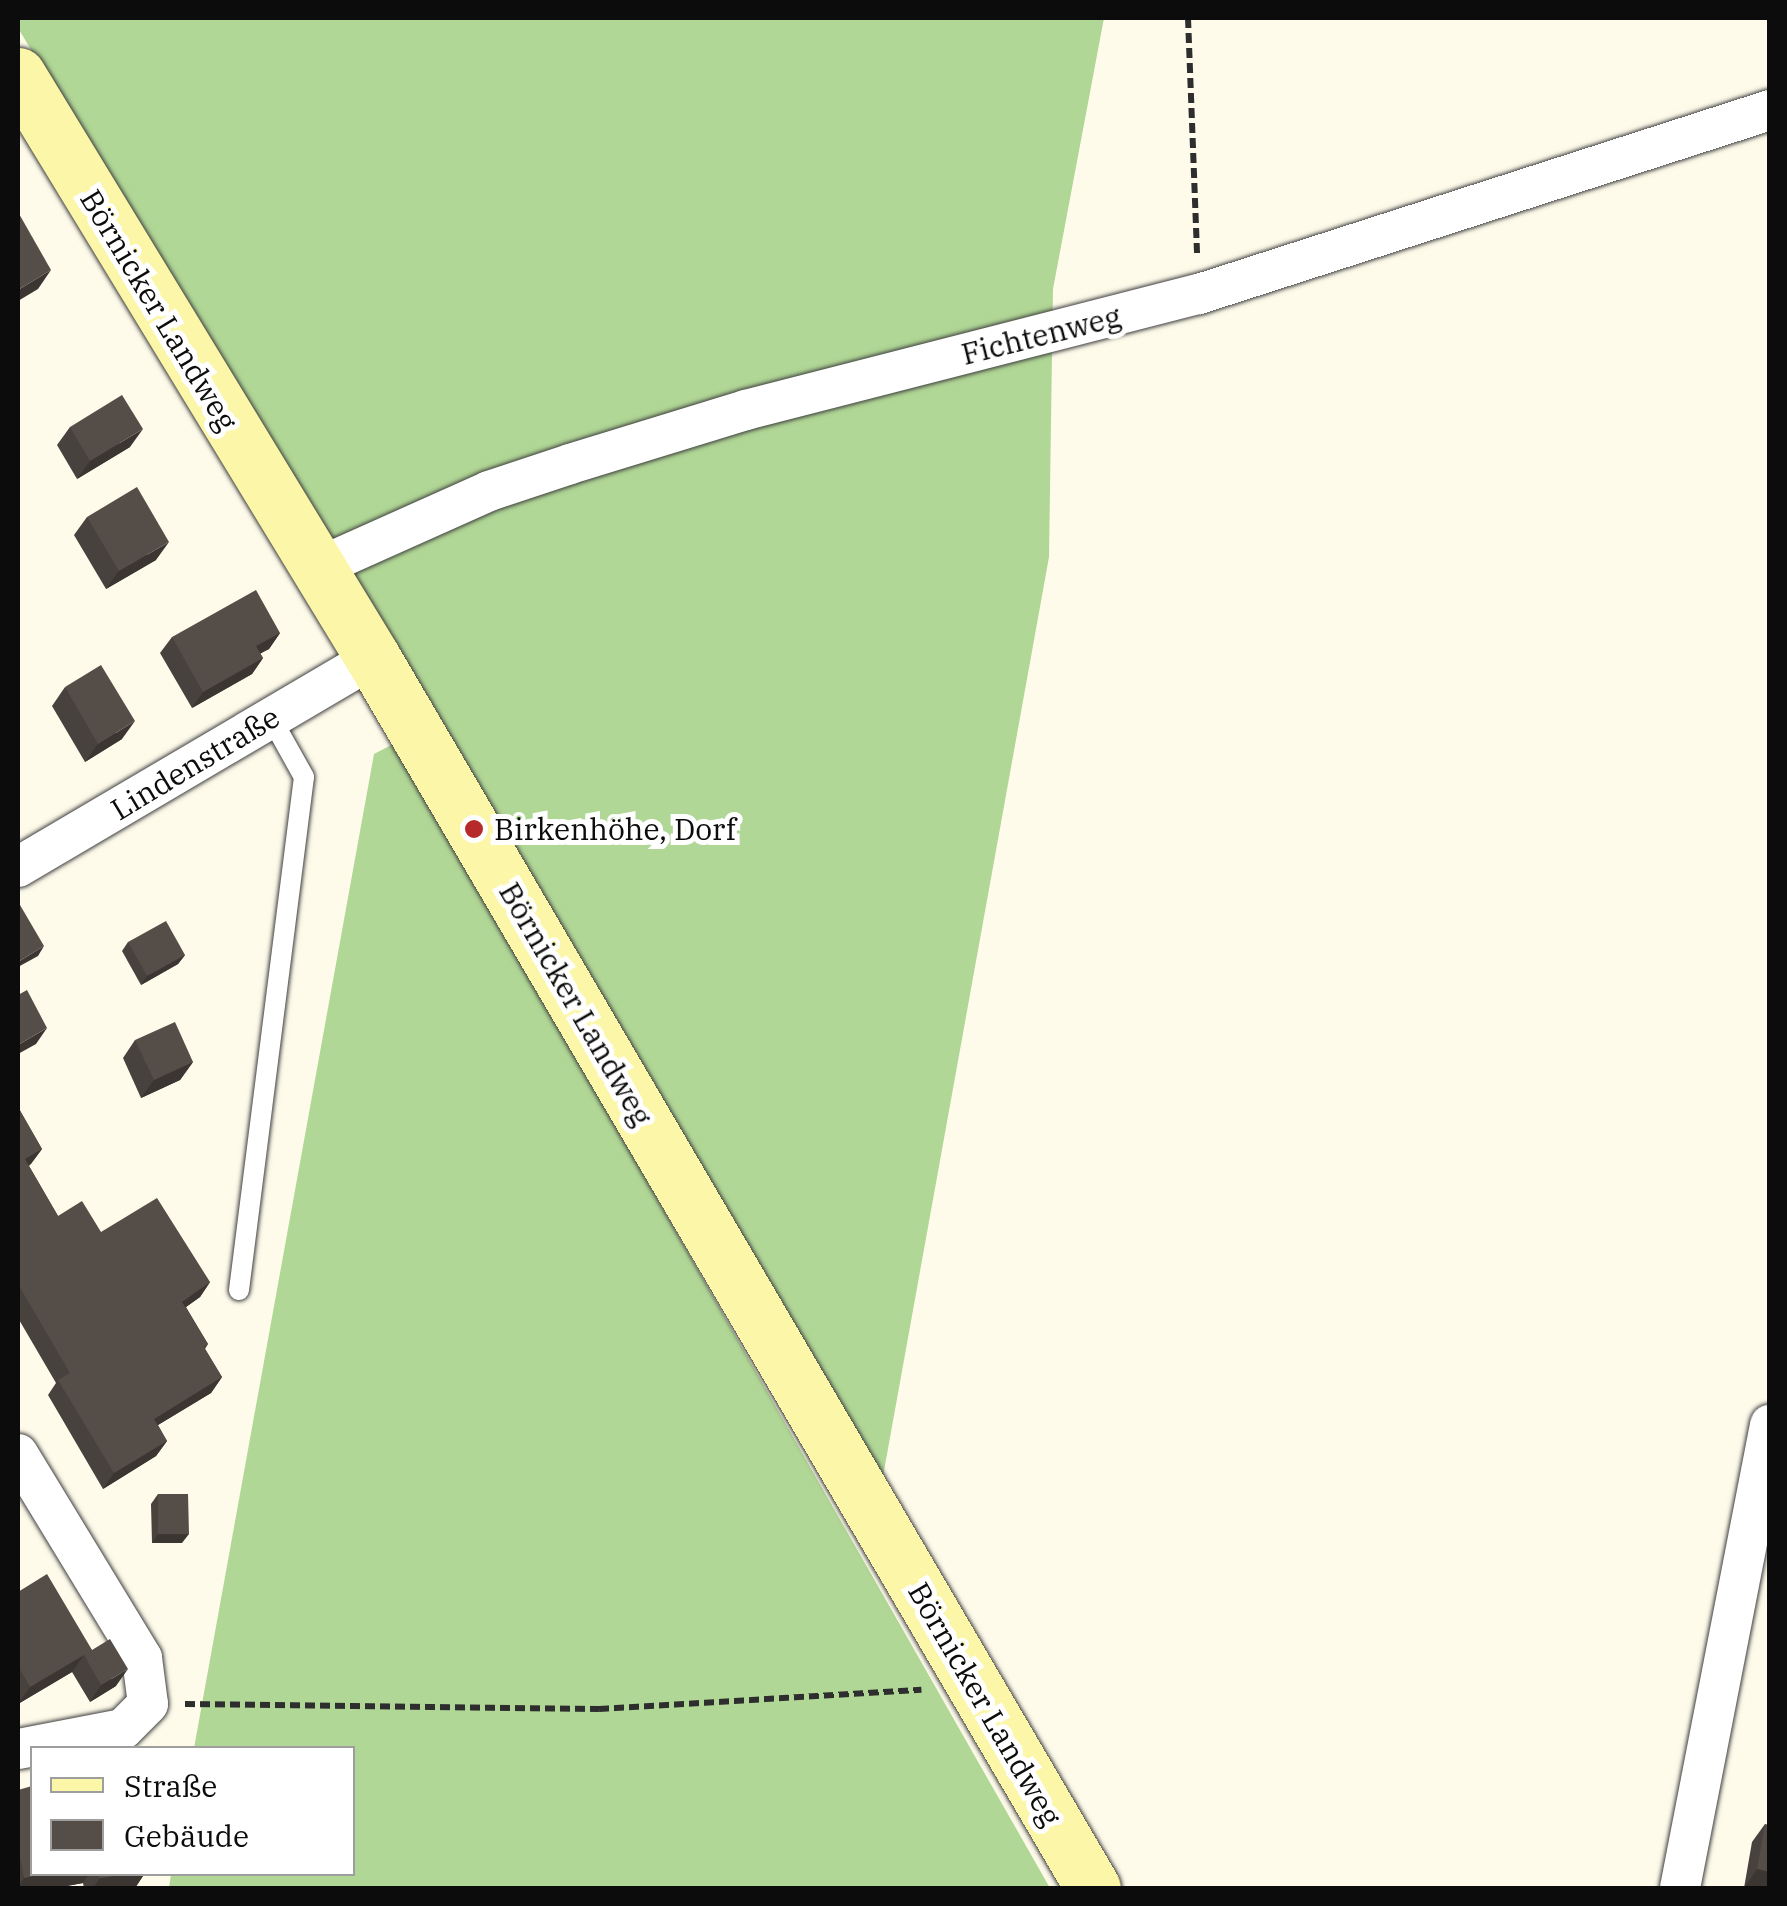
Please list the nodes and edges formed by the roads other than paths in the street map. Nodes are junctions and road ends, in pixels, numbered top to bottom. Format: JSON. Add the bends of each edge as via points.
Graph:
{"nodes":[{"id":1,"x":18,"y":75,"type":"edge"},
{"id":2,"x":1770,"y":110,"type":"edge"},
{"id":3,"x":316,"y":568,"type":"junction"},
{"id":4,"x":372,"y":658,"type":"junction"},
{"id":5,"x":271,"y":718,"type":"junction"},
{"id":6,"x":18,"y":868,"type":"edge"},
{"id":7,"x":239,"y":1290,"type":"dead end"},
{"id":8,"x":1770,"y":1425,"type":"edge"},
{"id":9,"x":18,"y":1454,"type":"edge"},
{"id":10,"x":34,"y":1746,"type":"edge"},
{"id":11,"x":1094,"y":1888,"type":"edge"},
{"id":12,"x":1680,"y":1888,"type":"edge"}],
"edges":[{"from":1,"to":3,"type":"street","name":"Börnicker Landweg"},
{"from":2,"to":3,"type":"street","name":"Fichtenweg","via":[[1198,294],[746,410],[605,453],[489,491]]},
{"from":3,"to":4,"type":"street","name":"Börnicker Landweg"},
{"from":4,"to":5,"type":"street","name":"Lindenstraße"},
{"from":4,"to":11,"type":"street","name":"Börnicker Landweg"},
{"from":5,"to":6,"type":"street","name":"Lindenstraße"},
{"from":5,"to":7,"type":"lane","via":[[304,777]]},
{"from":8,"to":12,"type":"street"},
{"from":9,"to":10,"type":"street","via":[[142,1658],[148,1704],[123,1729]]}]}
